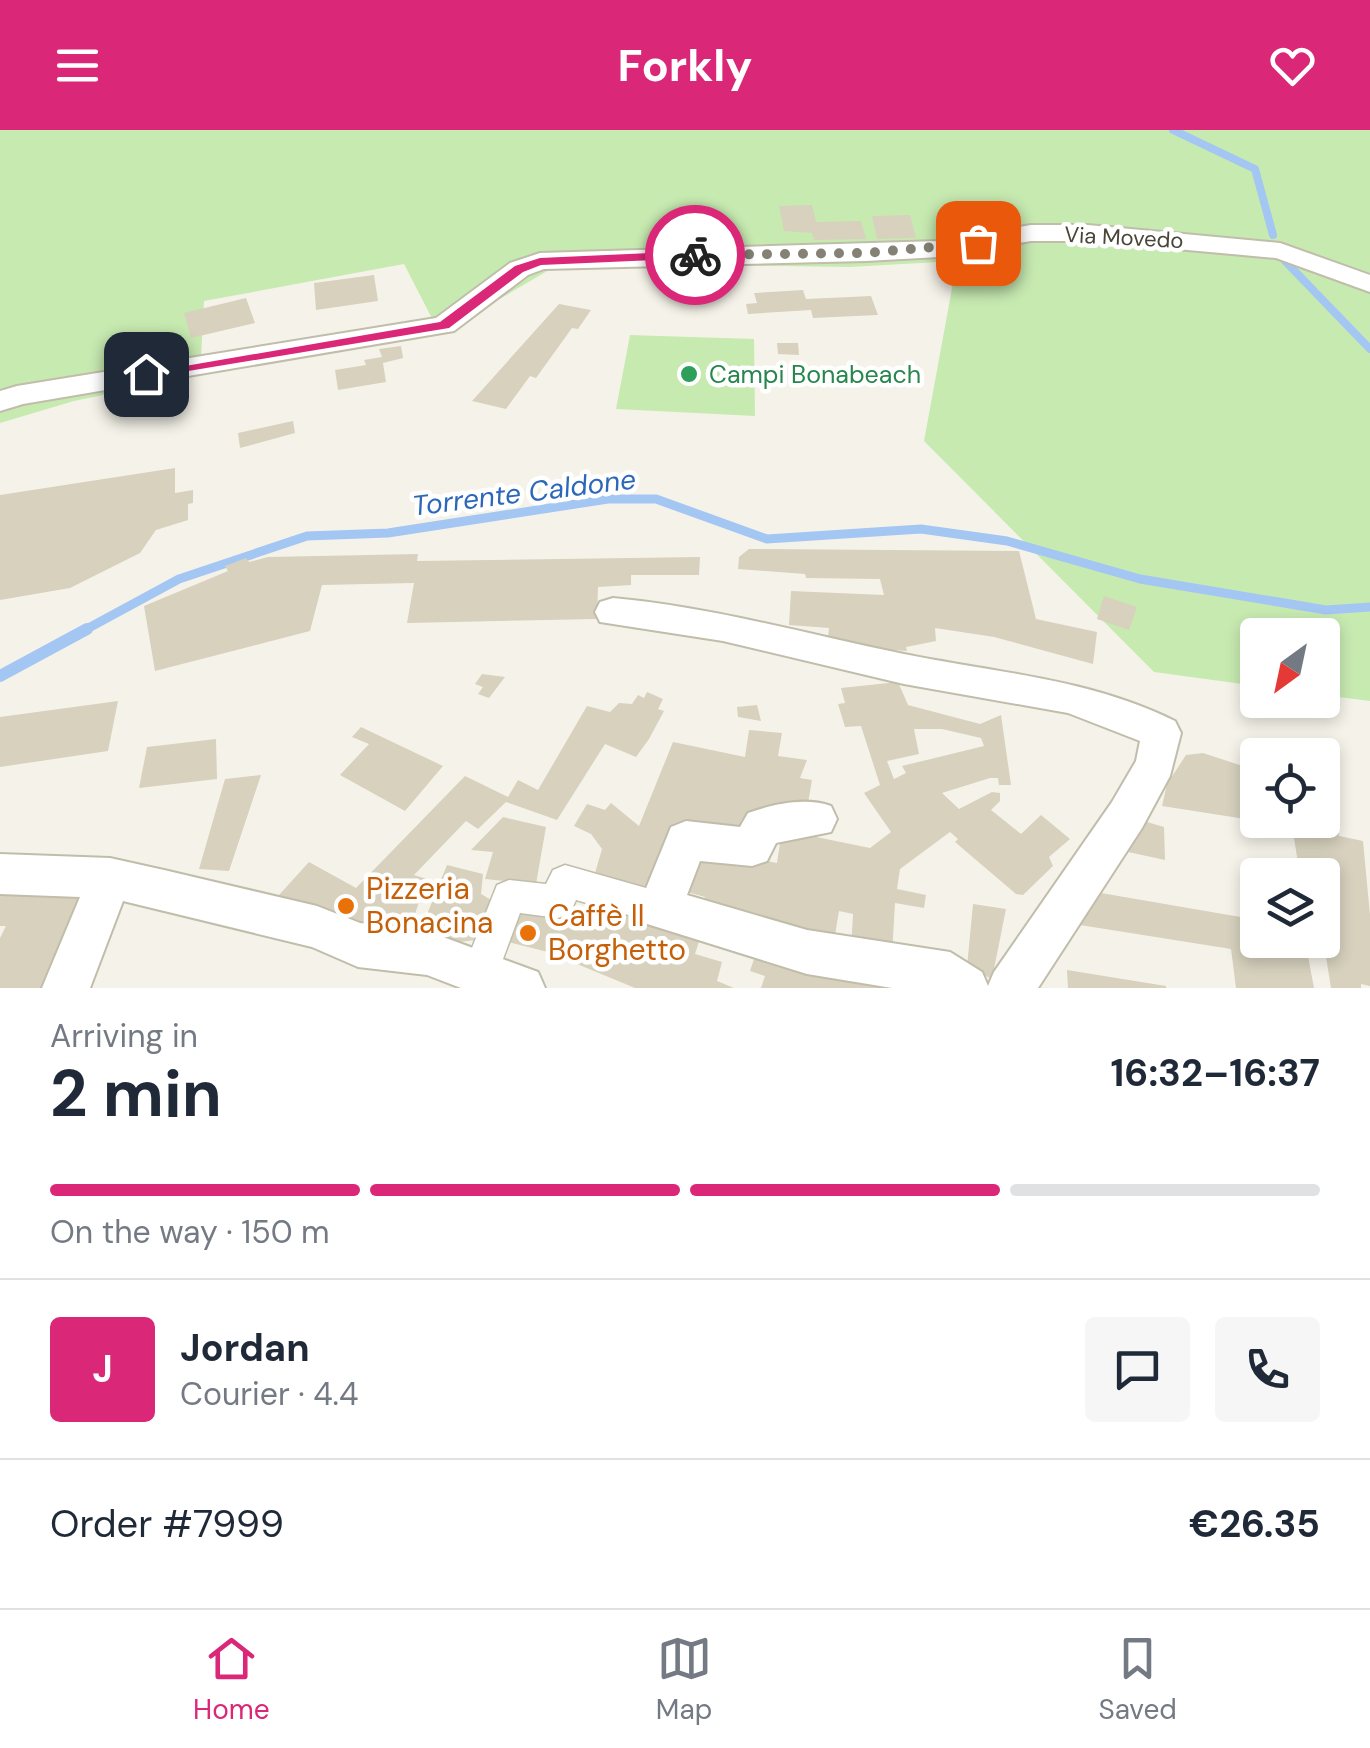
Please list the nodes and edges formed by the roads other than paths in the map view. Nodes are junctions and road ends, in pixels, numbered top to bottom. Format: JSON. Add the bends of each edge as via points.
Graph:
{"nodes":[{"id":1,"x":1370,"y":284,"type":"edge"},
{"id":2,"x":0,"y":401,"type":"edge"},
{"id":3,"x":613,"y":612,"type":"dead end"},
{"id":4,"x":816,"y":819,"type":"dead end"},
{"id":5,"x":0,"y":874,"type":"edge"},
{"id":6,"x":110,"y":878,"type":"junction"},
{"id":7,"x":660,"y":908,"type":"junction"},
{"id":8,"x":500,"y":980,"type":"edge"},
{"id":9,"x":66,"y":988,"type":"edge"},
{"id":10,"x":966,"y":988,"type":"edge"},
{"id":11,"x":1012,"y":988,"type":"edge"}],
"edges":[{"from":1,"to":2,"type":"street","name":"Via Movedo","via":[[1280,251],[1088,233],[1031,233],[866,253],[540,262],[519,269],[444,325]]},
{"from":3,"to":11,"type":"street","via":[[676,616],[909,670],[1024,686],[1135,718],[1161,734],[1156,764],[1128,815]]},
{"from":4,"to":7,"type":"street","via":[[763,826],[752,847],[686,840]]},
{"from":5,"to":6,"type":"street"},
{"from":6,"to":8,"type":"street","via":[[317,927],[358,945],[427,953]]},
{"from":6,"to":9,"type":"street"},
{"from":7,"to":8,"type":"street","via":[[565,881],[558,902],[509,896]]},
{"from":7,"to":10,"type":"street","via":[[807,952],[950,975]]}]}
